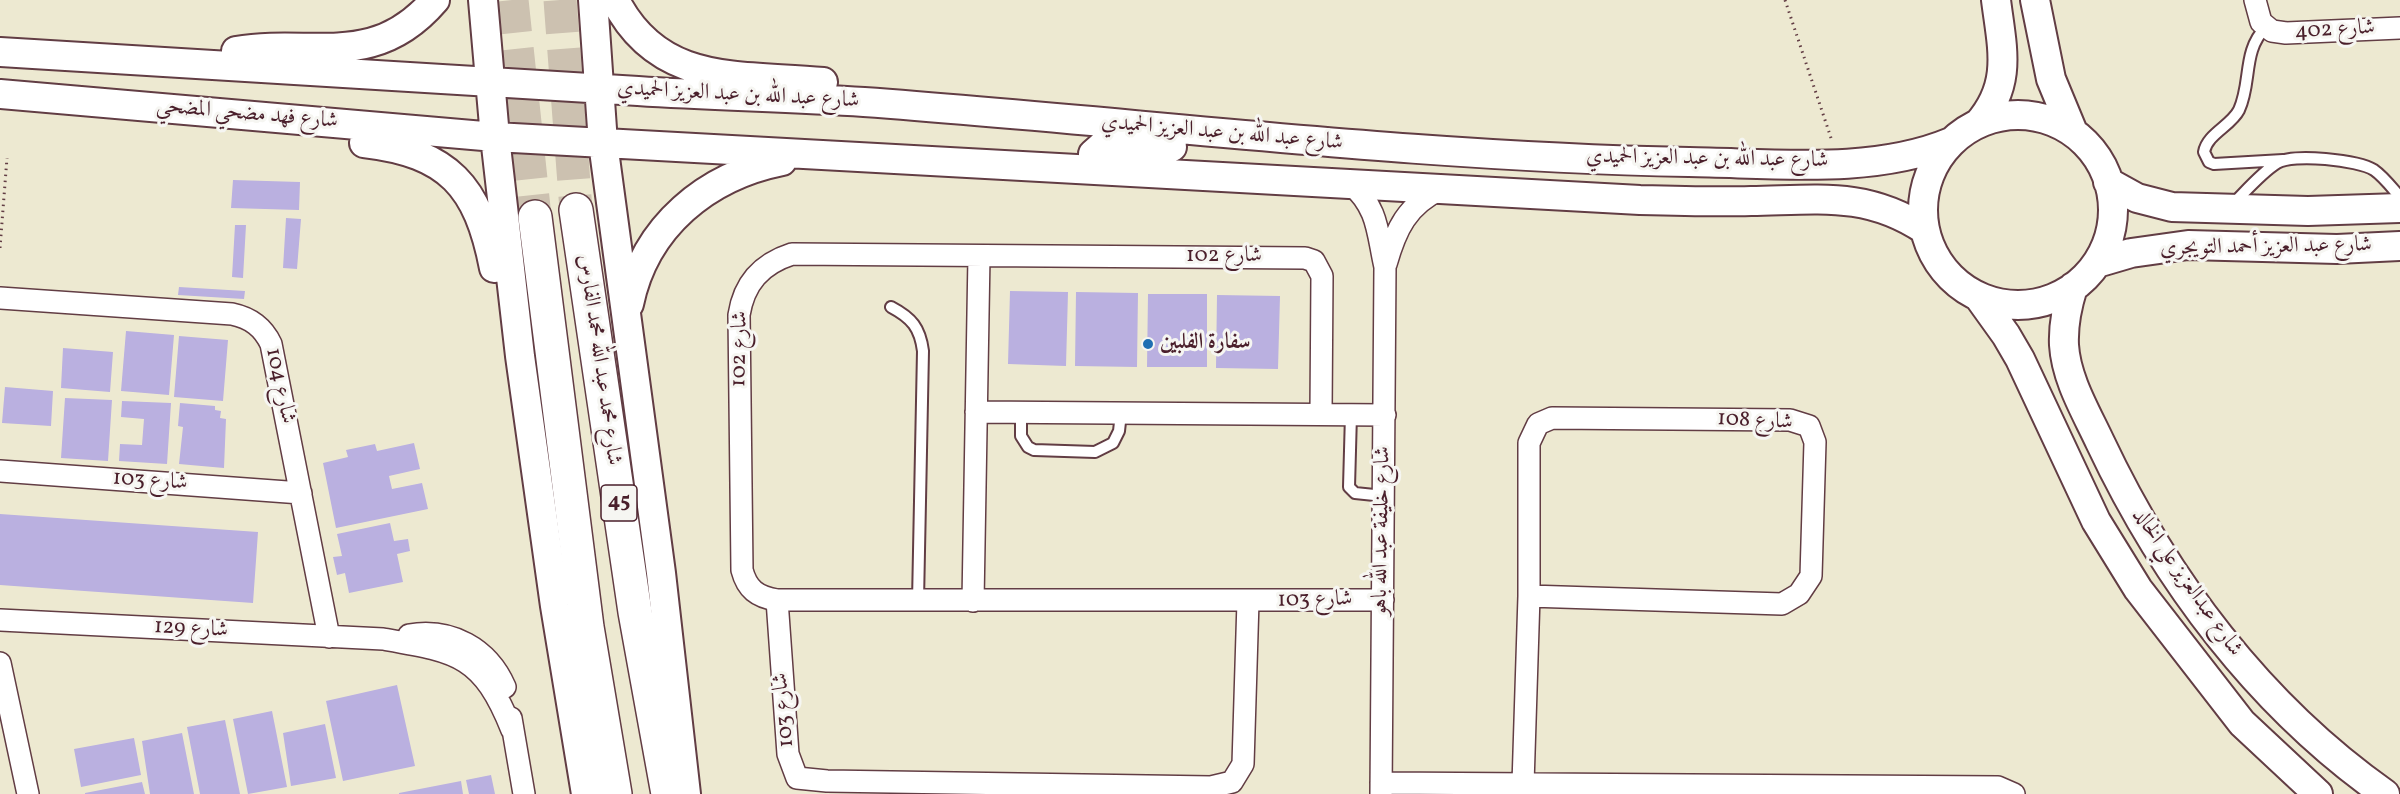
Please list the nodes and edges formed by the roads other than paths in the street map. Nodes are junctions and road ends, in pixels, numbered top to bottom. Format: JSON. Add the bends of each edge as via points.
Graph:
{"nodes":[{"id":1,"x":435,"y":0,"type":"edge"},
{"id":2,"x":483,"y":0,"type":"edge"},
{"id":3,"x":593,"y":0,"type":"edge"},
{"id":4,"x":615,"y":0,"type":"edge"},
{"id":5,"x":1996,"y":0,"type":"edge"},
{"id":6,"x":2034,"y":0,"type":"edge"},
{"id":7,"x":2255,"y":0,"type":"edge"},
{"id":8,"x":2266,"y":27,"type":"junction"},
{"id":9,"x":2400,"y":28,"type":"edge"},
{"id":10,"x":0,"y":51,"type":"edge"},
{"id":11,"x":193,"y":64,"type":"junction"},
{"id":12,"x":491,"y":82,"type":"junction"},
{"id":13,"x":598,"y":88,"type":"junction"},
{"id":14,"x":0,"y":94,"type":"edge"},
{"id":15,"x":108,"y":103,"type":"junction"},
{"id":16,"x":972,"y":112,"type":"junction"},
{"id":17,"x":1978,"y":124,"type":"junction"},
{"id":18,"x":2073,"y":132,"type":"junction"},
{"id":19,"x":495,"y":137,"type":"junction"},
{"id":20,"x":1951,"y":142,"type":"junction"},
{"id":21,"x":603,"y":143,"type":"junction"},
{"id":22,"x":1345,"y":145,"type":"junction"},
{"id":23,"x":820,"y":153,"type":"junction"},
{"id":24,"x":2283,"y":160,"type":"junction"},
{"id":25,"x":1093,"y":169,"type":"junction"},
{"id":26,"x":2108,"y":182,"type":"junction"},
{"id":27,"x":1350,"y":183,"type":"junction"},
{"id":28,"x":1443,"y":188,"type":"junction"},
{"id":29,"x":2400,"y":197,"type":"edge"},
{"id":30,"x":2400,"y":208,"type":"edge"},
{"id":31,"x":2227,"y":209,"type":"junction"},
{"id":32,"x":576,"y":210,"type":"tunnel mouth"},
{"id":33,"x":535,"y":217,"type":"tunnel mouth"},
{"id":34,"x":1925,"y":230,"type":"junction"},
{"id":35,"x":2400,"y":246,"type":"edge"},
{"id":36,"x":979,"y":256,"type":"junction"},
{"id":37,"x":2097,"y":263,"type":"junction"},
{"id":38,"x":1385,"y":267,"type":"junction"},
{"id":39,"x":2073,"y":287,"type":"junction"},
{"id":40,"x":1978,"y":296,"type":"junction"},
{"id":41,"x":0,"y":298,"type":"edge"},
{"id":42,"x":891,"y":307,"type":"dead end"},
{"id":43,"x":627,"y":312,"type":"junction"},
{"id":44,"x":520,"y":356,"type":"junction"},
{"id":45,"x":976,"y":412,"type":"junction"},
{"id":46,"x":1021,"y":412,"type":"junction"},
{"id":47,"x":1121,"y":413,"type":"junction"},
{"id":48,"x":1321,"y":413,"type":"junction"},
{"id":49,"x":1351,"y":414,"type":"junction"},
{"id":50,"x":1384,"y":415,"type":"junction"},
{"id":51,"x":0,"y":471,"type":"edge"},
{"id":52,"x":301,"y":493,"type":"junction"},
{"id":53,"x":1384,"y":496,"type":"junction"},
{"id":54,"x":1529,"y":596,"type":"junction"},
{"id":55,"x":777,"y":600,"type":"junction"},
{"id":56,"x":1383,"y":600,"type":"junction"},
{"id":57,"x":918,"y":601,"type":"junction"},
{"id":58,"x":973,"y":601,"type":"junction"},
{"id":59,"x":1248,"y":601,"type":"junction"},
{"id":60,"x":0,"y":620,"type":"edge"},
{"id":61,"x":329,"y":637,"type":"junction"},
{"id":62,"x":0,"y":663,"type":"edge"},
{"id":63,"x":1523,"y":784,"type":"junction"},
{"id":64,"x":1381,"y":788,"type":"edge"},
{"id":65,"x":1722,"y":790,"type":"edge"},
{"id":66,"x":1843,"y":790,"type":"edge"},
{"id":67,"x":28,"y":794,"type":"edge"},
{"id":68,"x":524,"y":794,"type":"edge"},
{"id":69,"x":586,"y":794,"type":"edge"},
{"id":70,"x":615,"y":794,"type":"edge"},
{"id":71,"x":668,"y":794,"type":"edge"},
{"id":72,"x":686,"y":794,"type":"edge"},
{"id":73,"x":2014,"y":794,"type":"edge"},
{"id":74,"x":2318,"y":794,"type":"edge"},
{"id":75,"x":2385,"y":794,"type":"edge"}],
"edges":[{"from":1,"to":11,"type":"street","via":[[397,32],[363,46],[250,49]]},
{"from":2,"to":12,"type":"street"},
{"from":3,"to":13,"type":"street"},
{"from":4,"to":16,"type":"street","via":[[640,38],[678,64],[708,73],[894,92]]},
{"from":5,"to":17,"type":"street","via":[[2003,77],[1994,102]]},
{"from":6,"to":18,"type":"street","via":[[2050,79]]},
{"from":7,"to":8,"type":"street","name":"شارع 402","via":[[2258,16]]},
{"from":8,"to":9,"type":"street","name":"شارع 402","via":[[2286,33]]},
{"from":8,"to":24,"type":"lane","via":[[2252,45],[2240,108],[2208,142],[2204,152],[2214,164]]},
{"from":10,"to":11,"type":"street","name":"شارع فهد مضحي المضحي"},
{"from":11,"to":12,"type":"street","name":"شارع فهد مضحي المضحي"},
{"from":12,"to":13,"type":"street","name":"شارع عبد الله بن عبد العزيز الحميدي"},
{"from":12,"to":19,"type":"street"},
{"from":13,"to":16,"type":"street","name":"شارع عبد الله بن عبد العزيز الحميدي"},
{"from":13,"to":21,"type":"street"},
{"from":14,"to":15,"type":"street","name":"شارع فهد مضحي المضحي"},
{"from":15,"to":19,"type":"street","name":"شارع فهد مضحي المضحي"},
{"from":15,"to":44,"type":"street","via":[[234,128],[406,149],[438,164],[462,186],[479,213]]},
{"from":16,"to":22,"type":"street","name":"شارع عبد الله بن عبد العزيز الحميدي"},
{"from":17,"to":18,"type":"street","via":[[2001,116],[2026,115]]},
{"from":17,"to":20,"type":"street"},
{"from":18,"to":26,"type":"street","via":[[2091,149]]},
{"from":19,"to":21,"type":"street","name":"شارع عبد الله بن عبد العزيز الحميدي"},
{"from":19,"to":44,"type":"street"},
{"from":20,"to":22,"type":"street","name":"شارع عبد الله بن عبد العزيز الحميدي","via":[[1898,159],[1840,163],[1651,161]]},
{"from":20,"to":34,"type":"street","via":[[1928,178],[1923,199]]},
{"from":21,"to":23,"type":"street","name":"شارع عبد الله بن عبد العزيز الحميدي"},
{"from":21,"to":43,"type":"street"},
{"from":22,"to":25,"type":"street","via":[[1261,150],[1106,145],[1093,154]]},
{"from":23,"to":25,"type":"street","name":"شارع عبد الله بن عبد العزيز الحميدي"},
{"from":23,"to":43,"type":"street","via":[[742,171],[688,204],[659,234],[648,252]]},
{"from":24,"to":29,"type":"lane","via":[[2358,164],[2374,170]]},
{"from":24,"to":31,"type":"lane"},
{"from":25,"to":27,"type":"street","name":"شارع عبد الله بن عبد العزيز الحميدي"},
{"from":26,"to":31,"type":"street","name":"شارع عبد العزيز أحمد التويجري","via":[[2152,203]]},
{"from":26,"to":37,"type":"street","via":[[2113,218]]},
{"from":27,"to":28,"type":"street","name":"شارع عبد الله بن عبد العزيز الحميدي"},
{"from":27,"to":38,"type":"street","name":"شارع خليفة عبد الله باهو","via":[[1374,214]]},
{"from":28,"to":34,"type":"street","name":"شارع عبد الله بن عبد العزيز الحميدي","via":[[1640,201],[1837,198],[1874,204]]},
{"from":28,"to":38,"type":"street","name":"شارع خليفة عبد الله باهو","via":[[1417,203],[1401,221]]},
{"from":30,"to":31,"type":"street","name":"شارع عبد العزيز أحمد التويجري"},
{"from":32,"to":71,"type":"main road","name":"شارع محمد عبد الله محمد الفارس","number":"45","via":[[635,612]]},
{"from":33,"to":70,"type":"main road","name":"شارع محمد عبد الله محمد الفارس","number":"45","via":[[587,627]]},
{"from":34,"to":40,"type":"street","via":[[1940,264]]},
{"from":35,"to":37,"type":"street","name":"شارع عبد العزيز أحمد التويجري","via":[[2337,249],[2188,245],[2131,252]]},
{"from":36,"to":45,"type":"street"},
{"from":36,"to":48,"type":"street","name":"شارع 102","via":[[1314,261],[1322,276]]},
{"from":36,"to":55,"type":"street","name":"شارع 102","via":[[792,254],[775,259],[749,282],[739,315],[742,570],[754,593]]},
{"from":37,"to":39,"type":"street"},
{"from":38,"to":50,"type":"street","name":"شارع خليفة عبد الله باهو"},
{"from":39,"to":40,"type":"street","via":[[2027,304],[2002,303]]},
{"from":39,"to":75,"type":"street","name":"شارع عبدالعزيز علي الخالد","via":[[2064,326],[2067,366],[2112,466],[2160,552],[2212,625],[2268,693],[2325,747]]},
{"from":40,"to":74,"type":"street","name":"شارع عبدالعزيز علي الخالد","via":[[2020,359],[2096,521],[2138,589],[2242,723]]},
{"from":41,"to":52,"type":"street","name":"شارع 104","via":[[232,314],[256,323],[271,344]]},
{"from":42,"to":57,"type":"lane","via":[[912,320],[923,351]]},
{"from":43,"to":72,"type":"street"},
{"from":44,"to":69,"type":"street"},
{"from":45,"to":46,"type":"street"},
{"from":45,"to":58,"type":"street"},
{"from":46,"to":47,"type":"street"},
{"from":46,"to":47,"type":"lane","via":[[1021,436],[1028,447],[1040,451],[1095,452],[1107,448],[1117,438]]},
{"from":47,"to":48,"type":"street"},
{"from":48,"to":49,"type":"street"},
{"from":49,"to":50,"type":"street"},
{"from":49,"to":53,"type":"lane","via":[[1349,487],[1355,493]]},
{"from":50,"to":53,"type":"street","name":"شارع خليفة عبد الله باهو"},
{"from":51,"to":52,"type":"street","name":"شارع 103"},
{"from":52,"to":61,"type":"street","name":"شارع 104"},
{"from":53,"to":56,"type":"street","name":"شارع خليفة عبد الله باهو"},
{"from":54,"to":54,"type":"street","name":"شارع 108","via":[[1782,604],[1799,594],[1811,576],[1815,442],[1809,426],[1790,420],[1552,418],[1538,424],[1529,443]]},
{"from":54,"to":63,"type":"street","name":"شارع 108"},
{"from":55,"to":57,"type":"street","name":"شارع 103"},
{"from":55,"to":59,"type":"street","name":"شارع 103","via":[[788,754],[797,778],[1211,787],[1232,782],[1243,764]]},
{"from":56,"to":59,"type":"street","name":"شارع 103"},
{"from":56,"to":64,"type":"street","name":"شارع خليفة عبد الله باهو"},
{"from":57,"to":58,"type":"street","name":"شارع 103"},
{"from":58,"to":59,"type":"street","name":"شارع 103"},
{"from":60,"to":61,"type":"street","name":"شارع 129"},
{"from":61,"to":68,"type":"street","name":"شارع 129","via":[[444,635],[480,652],[504,686]]},
{"from":62,"to":67,"type":"street"},
{"from":63,"to":64,"type":"street"},
{"from":63,"to":65,"type":"street"},
{"from":65,"to":66,"type":"street"},
{"from":66,"to":73,"type":"street","via":[[1998,787]]}]}
